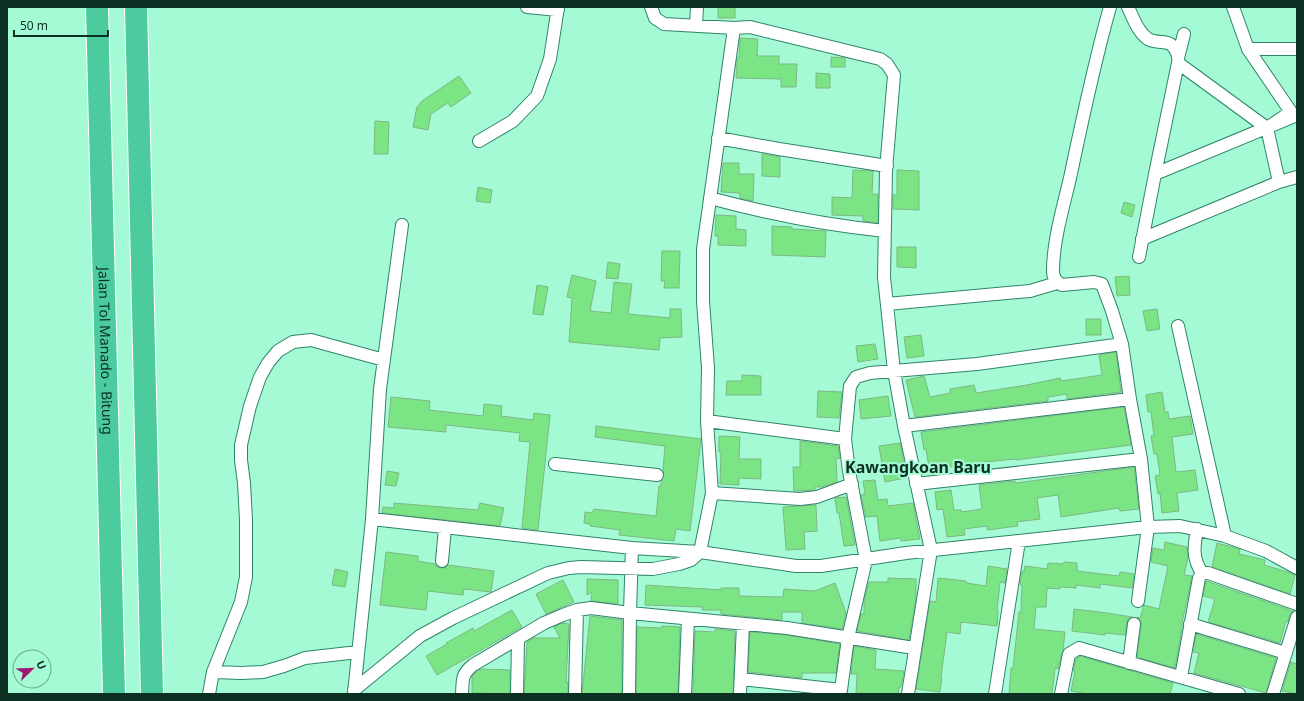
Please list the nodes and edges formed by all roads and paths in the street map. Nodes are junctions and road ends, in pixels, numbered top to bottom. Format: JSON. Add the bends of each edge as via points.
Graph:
{"nodes":[{"id":1,"x":97,"y":7,"type":"edge"},
{"id":2,"x":136,"y":7,"type":"edge"},
{"id":3,"x":527,"y":7,"type":"edge"},
{"id":4,"x":651,"y":7,"type":"edge"},
{"id":5,"x":697,"y":7,"type":"edge"},
{"id":6,"x":1110,"y":7,"type":"edge"},
{"id":7,"x":1128,"y":7,"type":"edge"},
{"id":8,"x":1233,"y":7,"type":"edge"},
{"id":9,"x":558,"y":9,"type":"edge"},
{"id":10,"x":696,"y":26,"type":"junction"},
{"id":11,"x":734,"y":28,"type":"junction"},
{"id":12,"x":1184,"y":34,"type":"dead end"},
{"id":13,"x":1248,"y":49,"type":"junction"},
{"id":14,"x":1297,"y":49,"type":"edge"},
{"id":15,"x":1178,"y":60,"type":"junction"},
{"id":16,"x":1295,"y":112,"type":"edge"},
{"id":17,"x":1266,"y":128,"type":"junction"},
{"id":18,"x":718,"y":138,"type":"junction"},
{"id":19,"x":479,"y":141,"type":"dead end"},
{"id":20,"x":887,"y":166,"type":"junction"},
{"id":21,"x":1154,"y":174,"type":"junction"},
{"id":22,"x":1297,"y":176,"type":"edge"},
{"id":23,"x":1279,"y":182,"type":"junction"},
{"id":24,"x":710,"y":198,"type":"junction"},
{"id":25,"x":402,"y":225,"type":"dead end"},
{"id":26,"x":885,"y":231,"type":"junction"},
{"id":27,"x":1142,"y":238,"type":"junction"},
{"id":28,"x":1139,"y":257,"type":"dead end"},
{"id":29,"x":1057,"y":283,"type":"junction"},
{"id":30,"x":887,"y":304,"type":"junction"},
{"id":31,"x":1178,"y":326,"type":"dead end"},
{"id":32,"x":1122,"y":344,"type":"junction"},
{"id":33,"x":384,"y":360,"type":"junction"},
{"id":34,"x":894,"y":371,"type":"junction"},
{"id":35,"x":1130,"y":399,"type":"junction"},
{"id":36,"x":707,"y":421,"type":"junction"},
{"id":37,"x":904,"y":426,"type":"junction"},
{"id":38,"x":846,"y":439,"type":"junction"},
{"id":39,"x":1141,"y":459,"type":"junction"},
{"id":40,"x":555,"y":464,"type":"dead end"},
{"id":41,"x":657,"y":475,"type":"dead end"},
{"id":42,"x":852,"y":484,"type":"junction"},
{"id":43,"x":916,"y":484,"type":"junction"},
{"id":44,"x":712,"y":493,"type":"junction"},
{"id":45,"x":372,"y":519,"type":"junction"},
{"id":46,"x":1148,"y":527,"type":"junction"},
{"id":47,"x":445,"y":528,"type":"junction"},
{"id":48,"x":1196,"y":529,"type":"junction"},
{"id":49,"x":1226,"y":536,"type":"junction"},
{"id":50,"x":1019,"y":541,"type":"junction"},
{"id":51,"x":632,"y":548,"type":"junction"},
{"id":52,"x":931,"y":550,"type":"junction"},
{"id":53,"x":700,"y":552,"type":"junction"},
{"id":54,"x":866,"y":560,"type":"junction"},
{"id":55,"x":442,"y":561,"type":"dead end"},
{"id":56,"x":1297,"y":568,"type":"edge"},
{"id":57,"x":631,"y":569,"type":"junction"},
{"id":58,"x":1202,"y":573,"type":"junction"},
{"id":59,"x":1138,"y":602,"type":"dead end"},
{"id":60,"x":1297,"y":604,"type":"edge"},
{"id":61,"x":577,"y":610,"type":"junction"},
{"id":62,"x":630,"y":613,"type":"junction"},
{"id":63,"x":1297,"y":617,"type":"edge"},
{"id":64,"x":688,"y":619,"type":"junction"},
{"id":65,"x":743,"y":624,"type":"junction"},
{"id":66,"x":1134,"y":624,"type":"dead end"},
{"id":67,"x":1190,"y":624,"type":"junction"},
{"id":68,"x":848,"y":638,"type":"junction"},
{"id":69,"x":518,"y":640,"type":"junction"},
{"id":70,"x":914,"y":648,"type":"junction"},
{"id":71,"x":358,"y":652,"type":"junction"},
{"id":72,"x":1286,"y":652,"type":"junction"},
{"id":73,"x":113,"y":654,"type":"junction"},
{"id":74,"x":1129,"y":662,"type":"junction"},
{"id":75,"x":213,"y":672,"type":"junction"},
{"id":76,"x":1181,"y":677,"type":"junction"},
{"id":77,"x":740,"y":679,"type":"junction"},
{"id":78,"x":1209,"y":690,"type":"edge"},
{"id":79,"x":354,"y":692,"type":"edge"},
{"id":80,"x":841,"y":692,"type":"edge"},
{"id":81,"x":107,"y":694,"type":"edge"},
{"id":82,"x":114,"y":694,"type":"edge"},
{"id":83,"x":152,"y":694,"type":"edge"},
{"id":84,"x":208,"y":694,"type":"edge"},
{"id":85,"x":462,"y":694,"type":"edge"},
{"id":86,"x":517,"y":694,"type":"edge"},
{"id":87,"x":575,"y":694,"type":"edge"},
{"id":88,"x":629,"y":694,"type":"edge"},
{"id":89,"x":685,"y":694,"type":"edge"},
{"id":90,"x":740,"y":694,"type":"edge"},
{"id":91,"x":908,"y":694,"type":"edge"},
{"id":92,"x":995,"y":694,"type":"edge"},
{"id":93,"x":1061,"y":694,"type":"edge"},
{"id":94,"x":1239,"y":694,"type":"edge"},
{"id":95,"x":1274,"y":694,"type":"edge"}],
"edges":[{"from":1,"to":73,"type":"highway","name":"Jalan Tol Manado - Bitung"},
{"from":2,"to":83,"type":"highway"},
{"from":3,"to":9,"type":"street"},
{"from":4,"to":10,"type":"street","via":[[655,18],[664,24]]},
{"from":5,"to":10,"type":"street"},
{"from":6,"to":29,"type":"street","via":[[1088,94],[1055,248],[1053,272]]},
{"from":7,"to":15,"type":"street","via":[[1140,31],[1149,40],[1169,43],[1176,49]]},
{"from":8,"to":13,"type":"street"},
{"from":9,"to":19,"type":"street","via":[[550,59],[537,96],[513,121]]},
{"from":10,"to":11,"type":"street"},
{"from":11,"to":18,"type":"street"},
{"from":11,"to":20,"type":"street","via":[[758,28],[880,59],[887,64],[894,75]]},
{"from":12,"to":15,"type":"street"},
{"from":13,"to":14,"type":"street"},
{"from":13,"to":16,"type":"street"},
{"from":15,"to":17,"type":"street"},
{"from":15,"to":21,"type":"street"},
{"from":16,"to":17,"type":"street"},
{"from":17,"to":21,"type":"street"},
{"from":17,"to":23,"type":"street"},
{"from":18,"to":20,"type":"street"},
{"from":18,"to":24,"type":"street"},
{"from":20,"to":26,"type":"street"},
{"from":21,"to":27,"type":"street"},
{"from":22,"to":23,"type":"street"},
{"from":23,"to":27,"type":"street"},
{"from":24,"to":26,"type":"street","via":[[798,219],[841,227]]},
{"from":24,"to":36,"type":"street","via":[[703,249],[703,301],[708,368]]},
{"from":25,"to":33,"type":"street"},
{"from":26,"to":30,"type":"street","via":[[884,269]]},
{"from":27,"to":28,"type":"street"},
{"from":29,"to":30,"type":"street","via":[[1030,291]]},
{"from":29,"to":32,"type":"street","via":[[1102,284]]},
{"from":30,"to":34,"type":"street"},
{"from":31,"to":49,"type":"street"},
{"from":32,"to":34,"type":"street","via":[[977,364]]},
{"from":32,"to":35,"type":"street"},
{"from":33,"to":45,"type":"street"},
{"from":33,"to":75,"type":"street","via":[[311,340],[293,342],[278,351],[260,377],[241,445],[246,520],[246,577],[241,602]]},
{"from":34,"to":37,"type":"street"},
{"from":34,"to":38,"type":"street","via":[[856,377],[850,386]]},
{"from":35,"to":37,"type":"street"},
{"from":35,"to":39,"type":"street"},
{"from":36,"to":38,"type":"street"},
{"from":36,"to":44,"type":"street"},
{"from":37,"to":43,"type":"street"},
{"from":38,"to":42,"type":"street"},
{"from":39,"to":43,"type":"street"},
{"from":39,"to":46,"type":"street"},
{"from":40,"to":41,"type":"street"},
{"from":42,"to":44,"type":"street","via":[[817,497],[800,499]]},
{"from":42,"to":54,"type":"street"},
{"from":43,"to":52,"type":"street"},
{"from":44,"to":53,"type":"street"},
{"from":45,"to":47,"type":"street"},
{"from":45,"to":71,"type":"street"},
{"from":46,"to":48,"type":"street","via":[[1175,526]]},
{"from":46,"to":50,"type":"street"},
{"from":46,"to":59,"type":"street"},
{"from":47,"to":51,"type":"street"},
{"from":47,"to":55,"type":"street"},
{"from":48,"to":49,"type":"street"},
{"from":48,"to":58,"type":"street","via":[[1195,561]]},
{"from":49,"to":56,"type":"street","via":[[1266,551]]},
{"from":50,"to":52,"type":"street"},
{"from":50,"to":92,"type":"street"},
{"from":51,"to":53,"type":"street"},
{"from":51,"to":57,"type":"street"},
{"from":52,"to":54,"type":"street"},
{"from":52,"to":70,"type":"street"},
{"from":53,"to":54,"type":"street","via":[[796,566],[821,566]]},
{"from":53,"to":57,"type":"street","via":[[691,560],[680,564],[653,569]]},
{"from":54,"to":68,"type":"street"},
{"from":57,"to":62,"type":"street"},
{"from":57,"to":79,"type":"street","via":[[581,567],[548,573],[420,636]]},
{"from":58,"to":60,"type":"street"},
{"from":58,"to":67,"type":"street"},
{"from":61,"to":62,"type":"street","via":[[591,608]]},
{"from":61,"to":69,"type":"street","via":[[544,623]]},
{"from":61,"to":87,"type":"street"},
{"from":62,"to":64,"type":"street"},
{"from":62,"to":88,"type":"street"},
{"from":63,"to":72,"type":"street"},
{"from":64,"to":65,"type":"street"},
{"from":64,"to":89,"type":"street"},
{"from":65,"to":68,"type":"street"},
{"from":65,"to":77,"type":"street"},
{"from":66,"to":74,"type":"street"},
{"from":67,"to":72,"type":"street"},
{"from":67,"to":76,"type":"street"},
{"from":68,"to":70,"type":"street"},
{"from":68,"to":80,"type":"street"},
{"from":69,"to":85,"type":"street","via":[[464,672]]},
{"from":69,"to":86,"type":"street"},
{"from":70,"to":91,"type":"street"},
{"from":71,"to":75,"type":"street","via":[[305,658],[262,672]]},
{"from":71,"to":79,"type":"street"},
{"from":72,"to":95,"type":"street"},
{"from":73,"to":81,"type":"highway"},
{"from":73,"to":82,"type":"highway","name":"Jalan Tol Manado - Bitung"},
{"from":74,"to":76,"type":"street"},
{"from":74,"to":93,"type":"street","via":[[1079,648],[1069,654]]},
{"from":75,"to":84,"type":"street"},
{"from":76,"to":78,"type":"street"},
{"from":77,"to":80,"type":"street"},
{"from":77,"to":90,"type":"street"},
{"from":78,"to":94,"type":"street"}]}
